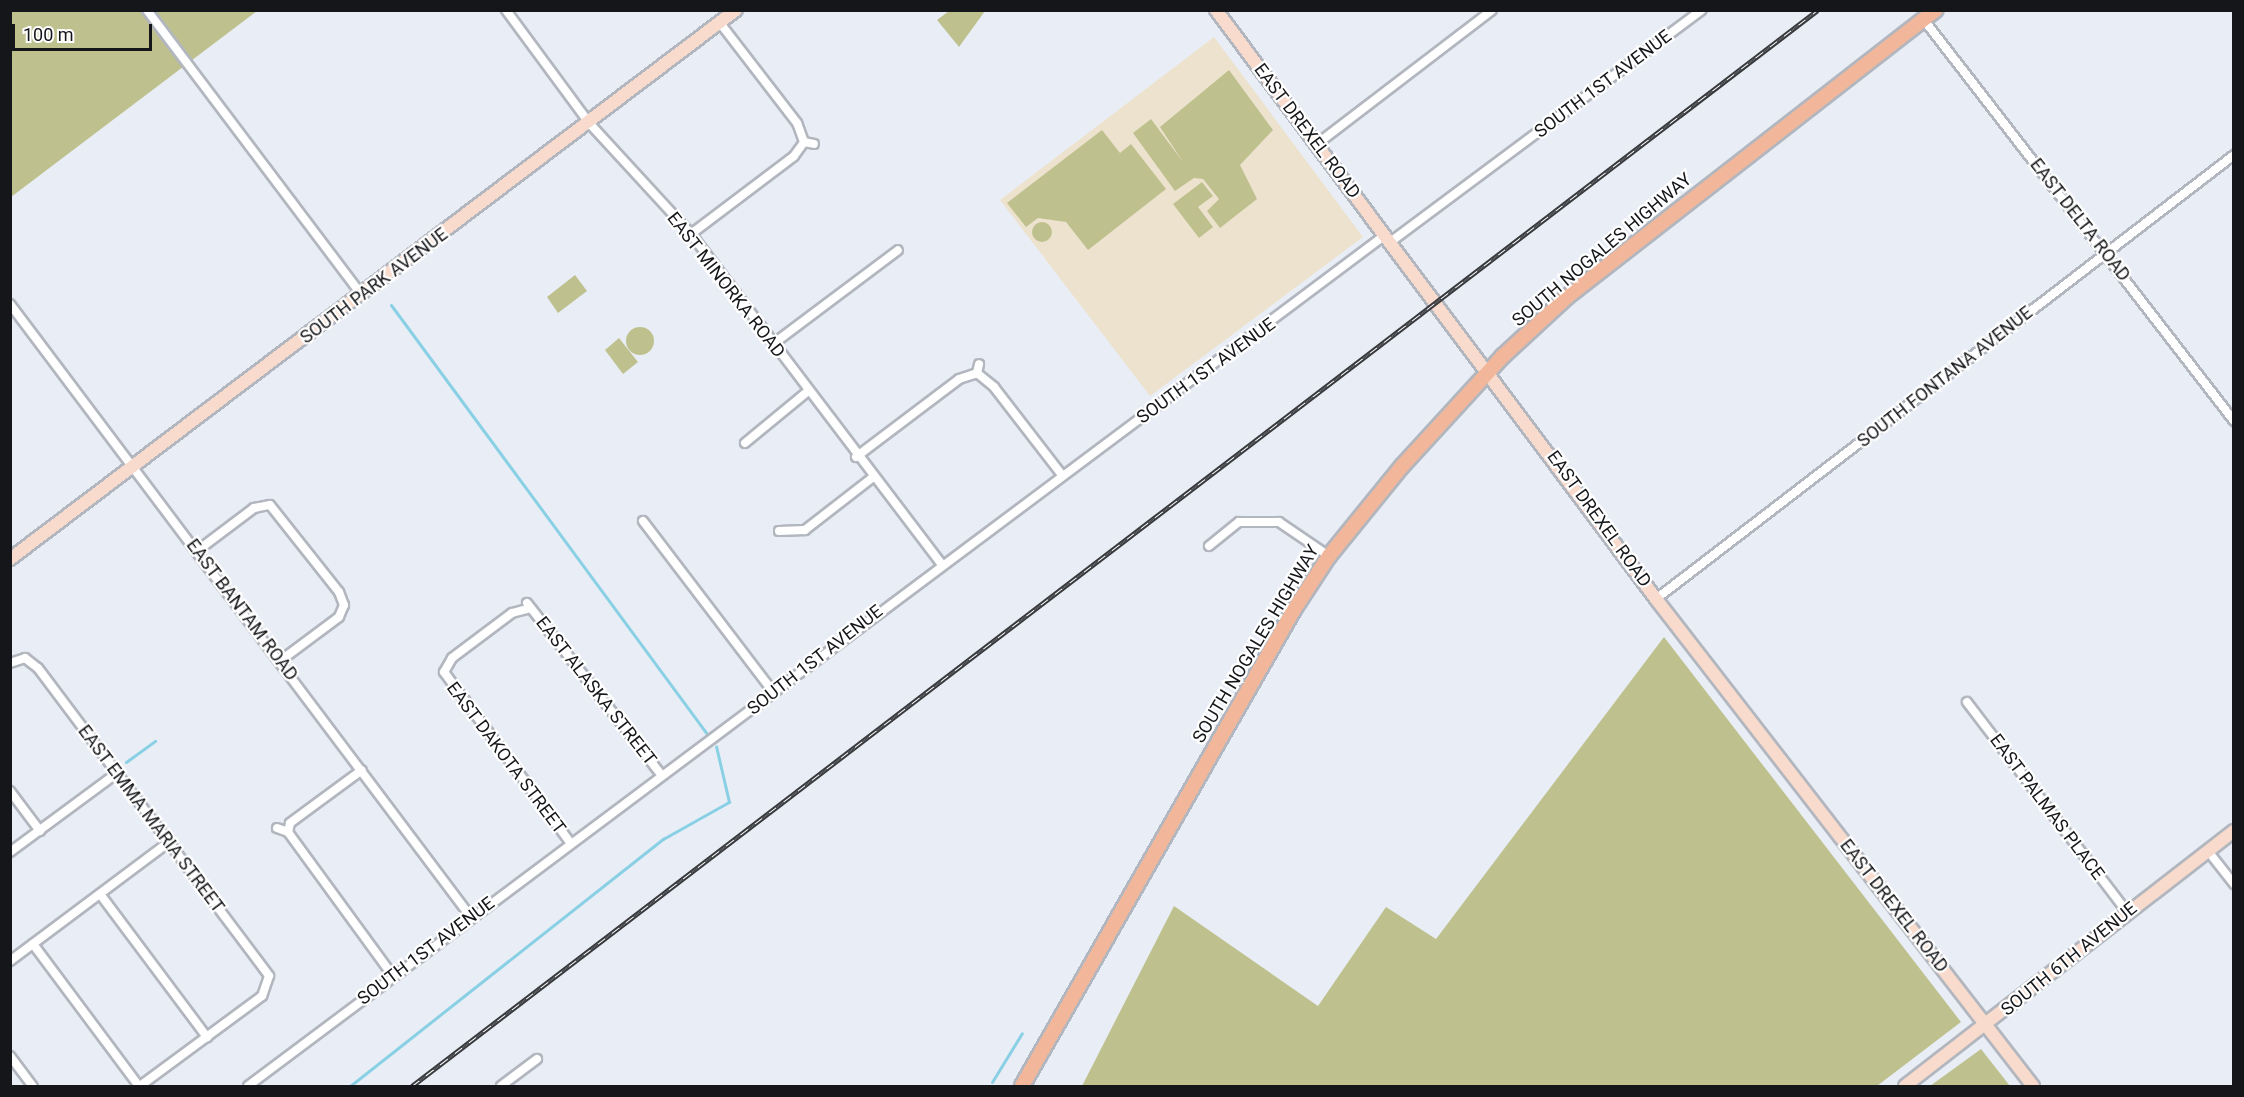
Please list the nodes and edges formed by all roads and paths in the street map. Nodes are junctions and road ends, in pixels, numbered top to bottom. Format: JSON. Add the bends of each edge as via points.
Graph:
{"nodes":[{"id":1,"x":147,"y":10,"type":"edge"},
{"id":2,"x":506,"y":10,"type":"edge"},
{"id":3,"x":736,"y":10,"type":"edge"},
{"id":4,"x":1216,"y":10,"type":"edge"},
{"id":5,"x":1492,"y":10,"type":"edge"},
{"id":6,"x":1702,"y":10,"type":"edge"},
{"id":7,"x":1936,"y":10,"type":"edge"},
{"id":8,"x":1924,"y":20,"type":"junction"},
{"id":9,"x":720,"y":23,"type":"junction"},
{"id":10,"x":590,"y":124,"type":"junction"},
{"id":11,"x":803,"y":143,"type":"junction"},
{"id":12,"x":814,"y":144,"type":"dead end"},
{"id":13,"x":1317,"y":144,"type":"junction"},
{"id":14,"x":2234,"y":155,"type":"edge"},
{"id":15,"x":691,"y":234,"type":"junction"},
{"id":16,"x":1387,"y":239,"type":"junction"},
{"id":17,"x":898,"y":250,"type":"dead end"},
{"id":18,"x":2106,"y":253,"type":"junction"},
{"id":19,"x":362,"y":295,"type":"junction"},
{"id":20,"x":10,"y":304,"type":"edge"},
{"id":21,"x":772,"y":345,"type":"junction"},
{"id":22,"x":1491,"y":371,"type":"junction"},
{"id":23,"x":808,"y":391,"type":"junction"},
{"id":24,"x":2234,"y":421,"type":"edge"},
{"id":25,"x":745,"y":442,"type":"dead end"},
{"id":26,"x":856,"y":457,"type":"junction"},
{"id":27,"x":134,"y":466,"type":"junction"},
{"id":28,"x":1062,"y":475,"type":"junction"},
{"id":29,"x":872,"y":478,"type":"junction"},
{"id":30,"x":643,"y":521,"type":"dead end"},
{"id":31,"x":778,"y":531,"type":"dead end"},
{"id":32,"x":1209,"y":546,"type":"dead end"},
{"id":33,"x":197,"y":551,"type":"junction"},
{"id":34,"x":1329,"y":556,"type":"junction"},
{"id":35,"x":10,"y":558,"type":"edge"},
{"id":36,"x":941,"y":563,"type":"junction"},
{"id":37,"x":1656,"y":599,"type":"junction"},
{"id":38,"x":280,"y":661,"type":"junction"},
{"id":39,"x":10,"y":663,"type":"edge"},
{"id":40,"x":440,"y":672,"type":"joint"},
{"id":41,"x":774,"y":693,"type":"junction"},
{"id":42,"x":1967,"y":702,"type":"dead end"},
{"id":43,"x":362,"y":770,"type":"junction"},
{"id":44,"x":117,"y":773,"type":"junction"},
{"id":45,"x":662,"y":776,"type":"junction"},
{"id":46,"x":10,"y":791,"type":"edge"},
{"id":47,"x":277,"y":828,"type":"dead end"},
{"id":48,"x":40,"y":831,"type":"junction"},
{"id":49,"x":2234,"y":831,"type":"edge"},
{"id":50,"x":288,"y":832,"type":"junction"},
{"id":51,"x":169,"y":842,"type":"junction"},
{"id":52,"x":570,"y":842,"type":"junction"},
{"id":53,"x":2208,"y":851,"type":"junction"},
{"id":54,"x":10,"y":852,"type":"edge"},
{"id":55,"x":2234,"y":884,"type":"edge"},
{"id":56,"x":100,"y":894,"type":"junction"},
{"id":57,"x":2127,"y":912,"type":"junction"},
{"id":58,"x":471,"y":917,"type":"junction"},
{"id":59,"x":33,"y":944,"type":"junction"},
{"id":60,"x":10,"y":961,"type":"edge"},
{"id":61,"x":393,"y":976,"type":"junction"},
{"id":62,"x":1986,"y":1025,"type":"junction"},
{"id":63,"x":207,"y":1037,"type":"junction"},
{"id":64,"x":10,"y":1056,"type":"edge"},
{"id":65,"x":537,"y":1059,"type":"dead end"},
{"id":66,"x":33,"y":1086,"type":"edge"},
{"id":67,"x":139,"y":1086,"type":"edge"},
{"id":68,"x":248,"y":1086,"type":"edge"},
{"id":69,"x":501,"y":1086,"type":"edge"},
{"id":70,"x":1022,"y":1086,"type":"edge"},
{"id":71,"x":1905,"y":1086,"type":"edge"},
{"id":72,"x":2033,"y":1086,"type":"edge"}],
"edges":[{"from":1,"to":19,"type":"street"},
{"from":2,"to":10,"type":"street","name":"EAST MINORKA ROAD"},
{"from":3,"to":9,"type":"street","name":"SOUTH PARK AVENUE"},
{"from":4,"to":13,"type":"street","name":"EAST DREXEL ROAD"},
{"from":5,"to":13,"type":"street"},
{"from":6,"to":16,"type":"street","name":"SOUTH 1ST AVENUE"},
{"from":7,"to":8,"type":"main road","name":"SOUTH NOGALES HIGHWAY"},
{"from":8,"to":18,"type":"street","name":"EAST DELTA ROAD"},
{"from":8,"to":22,"type":"main road","name":"SOUTH NOGALES HIGHWAY","via":[[1618,255]]},
{"from":9,"to":10,"type":"street","name":"SOUTH PARK AVENUE"},
{"from":9,"to":11,"type":"street","via":[[797,123]]},
{"from":10,"to":15,"type":"street","name":"EAST MINORKA ROAD"},
{"from":10,"to":19,"type":"street","name":"SOUTH PARK AVENUE"},
{"from":11,"to":12,"type":"street"},
{"from":11,"to":15,"type":"street"},
{"from":13,"to":16,"type":"street","name":"EAST DREXEL ROAD"},
{"from":14,"to":18,"type":"street","name":"SOUTH FONTANA AVENUE"},
{"from":15,"to":21,"type":"street","name":"EAST MINORKA ROAD"},
{"from":16,"to":22,"type":"street","name":"EAST DREXEL ROAD"},
{"from":16,"to":28,"type":"street","name":"SOUTH 1ST AVENUE"},
{"from":17,"to":21,"type":"street"},
{"from":18,"to":24,"type":"street","name":"EAST DELTA ROAD"},
{"from":18,"to":37,"type":"street","name":"SOUTH FONTANA AVENUE"},
{"from":19,"to":27,"type":"street","name":"SOUTH PARK AVENUE"},
{"from":20,"to":27,"type":"street","name":"EAST BANTAM ROAD"},
{"from":21,"to":23,"type":"street","name":"EAST MINORKA ROAD"},
{"from":22,"to":34,"type":"main road","name":"SOUTH NOGALES HIGHWAY","via":[[1403,465]]},
{"from":22,"to":37,"type":"street","name":"EAST DREXEL ROAD"},
{"from":23,"to":25,"type":"street"},
{"from":23,"to":26,"type":"street","name":"EAST MINORKA ROAD"},
{"from":26,"to":28,"type":"street","via":[[959,379],[978,370]]},
{"from":26,"to":29,"type":"street","name":"EAST MINORKA ROAD"},
{"from":27,"to":33,"type":"street","name":"EAST BANTAM ROAD"},
{"from":27,"to":35,"type":"street","name":"SOUTH PARK AVENUE"},
{"from":28,"to":36,"type":"street","name":"SOUTH 1ST AVENUE"},
{"from":29,"to":31,"type":"street","via":[[805,530]]},
{"from":29,"to":36,"type":"street","name":"EAST MINORKA ROAD"},
{"from":30,"to":41,"type":"street"},
{"from":32,"to":34,"type":"street","via":[[1239,522],[1279,522]]},
{"from":33,"to":38,"type":"street","name":"EAST BANTAM ROAD"},
{"from":33,"to":38,"type":"street","via":[[254,508],[268,502],[279,512],[347,607]]},
{"from":34,"to":70,"type":"main road","name":"SOUTH NOGALES HIGHWAY","via":[[1259,668]]},
{"from":36,"to":41,"type":"street","name":"SOUTH 1ST AVENUE"},
{"from":37,"to":62,"type":"street","name":"EAST DREXEL ROAD"},
{"from":38,"to":43,"type":"street","name":"EAST BANTAM ROAD"},
{"from":39,"to":44,"type":"street","name":"EAST EMMA MARIA STREET","via":[[25,658]]},
{"from":40,"to":45,"type":"street","name":"EAST ALASKA STREET","via":[[486,632],[527,606],[541,617]]},
{"from":40,"to":52,"type":"street","name":"EAST DAKOTA STREET"},
{"from":41,"to":45,"type":"street","name":"SOUTH 1ST AVENUE"},
{"from":42,"to":57,"type":"street","name":"EAST PALMAS PLACE"},
{"from":43,"to":50,"type":"street","via":[[290,823]]},
{"from":43,"to":58,"type":"street","name":"EAST BANTAM ROAD"},
{"from":44,"to":48,"type":"street"},
{"from":44,"to":51,"type":"street","name":"EAST EMMA MARIA STREET"},
{"from":45,"to":52,"type":"street","name":"SOUTH 1ST AVENUE"},
{"from":46,"to":48,"type":"street"},
{"from":47,"to":50,"type":"street"},
{"from":48,"to":54,"type":"street"},
{"from":49,"to":53,"type":"street","name":"SOUTH 6TH AVENUE"},
{"from":50,"to":61,"type":"street"},
{"from":51,"to":56,"type":"street"},
{"from":51,"to":63,"type":"street","name":"EAST EMMA MARIA STREET","via":[[269,976],[269,985]]},
{"from":52,"to":58,"type":"street","name":"SOUTH 1ST AVENUE"},
{"from":53,"to":55,"type":"street"},
{"from":53,"to":57,"type":"street","name":"SOUTH 6TH AVENUE"},
{"from":56,"to":59,"type":"street"},
{"from":56,"to":63,"type":"street"},
{"from":57,"to":62,"type":"street","name":"SOUTH 6TH AVENUE"},
{"from":58,"to":61,"type":"street","name":"SOUTH 1ST AVENUE"},
{"from":59,"to":60,"type":"street"},
{"from":59,"to":67,"type":"street"},
{"from":61,"to":68,"type":"street","name":"SOUTH 1ST AVENUE"},
{"from":62,"to":71,"type":"street","name":"SOUTH 6TH AVENUE"},
{"from":62,"to":72,"type":"street","name":"EAST DREXEL ROAD"},
{"from":63,"to":67,"type":"street"},
{"from":64,"to":66,"type":"street"},
{"from":65,"to":69,"type":"street"}]}
